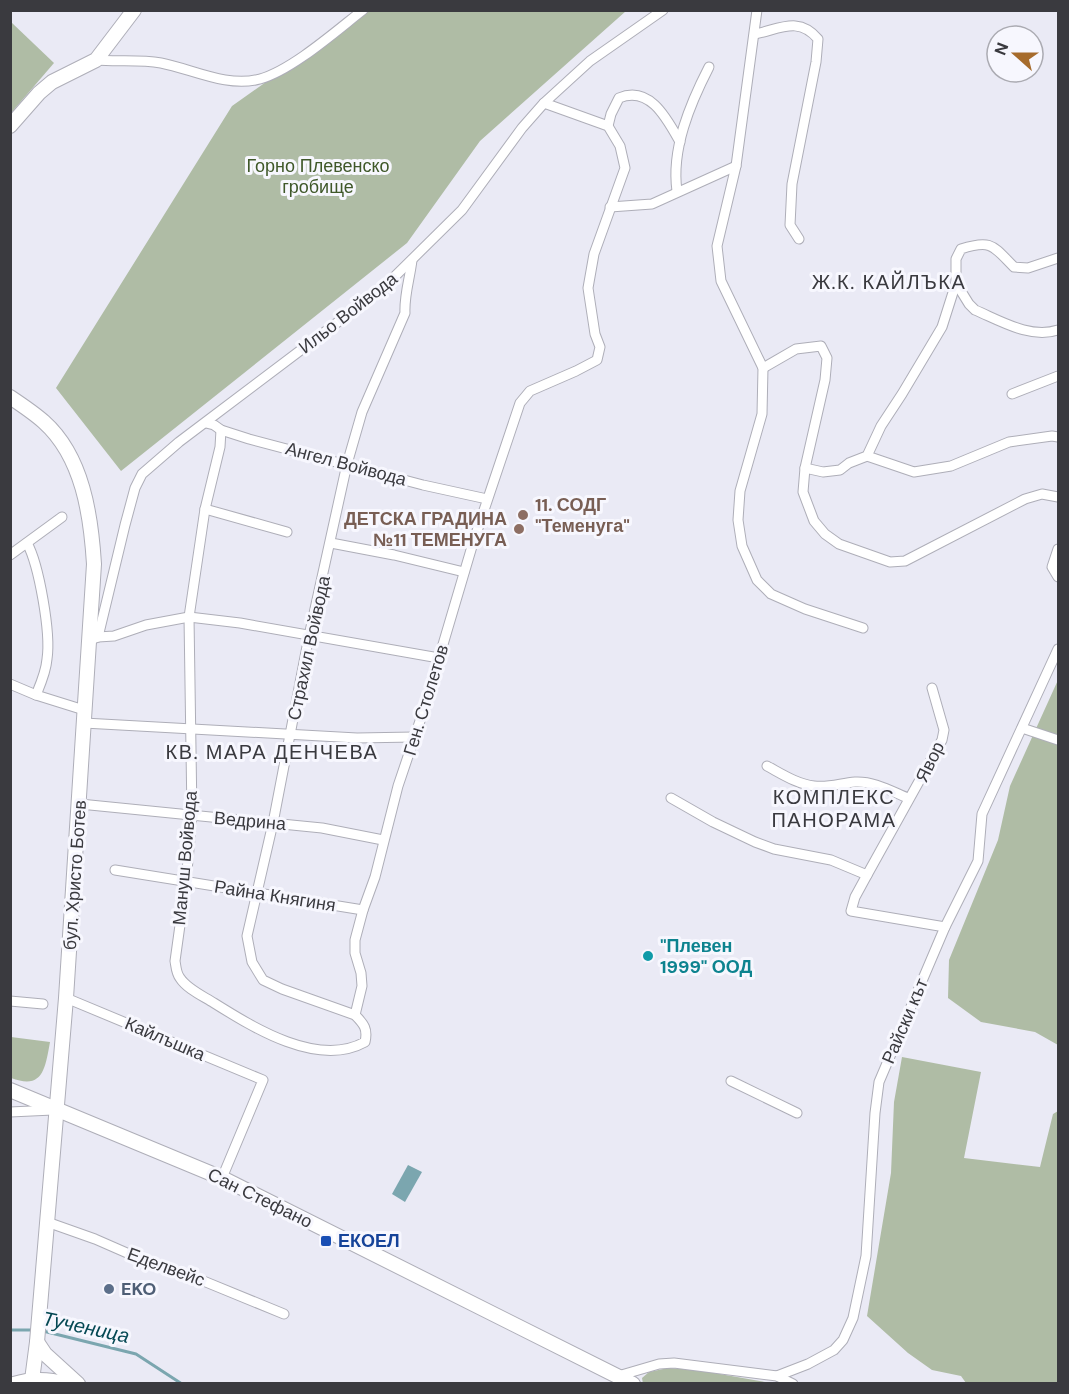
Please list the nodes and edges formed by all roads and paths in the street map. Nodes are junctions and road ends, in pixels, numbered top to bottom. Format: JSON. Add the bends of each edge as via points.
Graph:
{"nodes":[{"id":1,"x":134,"y":10,"type":"edge"},
{"id":2,"x":363,"y":10,"type":"edge"},
{"id":3,"x":663,"y":10,"type":"edge"},
{"id":4,"x":757,"y":10,"type":"edge"},
{"id":5,"x":755,"y":34,"type":"junction"},
{"id":6,"x":96,"y":60,"type":"junction"},
{"id":7,"x":709,"y":67,"type":"dead end"},
{"id":8,"x":544,"y":103,"type":"junction"},
{"id":9,"x":10,"y":126,"type":"edge"},
{"id":10,"x":608,"y":126,"type":"junction"},
{"id":11,"x":680,"y":142,"type":"junction"},
{"id":12,"x":736,"y":166,"type":"junction"},
{"id":13,"x":677,"y":191,"type":"junction"},
{"id":14,"x":610,"y":207,"type":"junction"},
{"id":15,"x":799,"y":239,"type":"dead end"},
{"id":16,"x":1059,"y":258,"type":"edge"},
{"id":17,"x":412,"y":260,"type":"junction"},
{"id":18,"x":956,"y":283,"type":"junction"},
{"id":19,"x":1059,"y":330,"type":"edge"},
{"id":20,"x":762,"y":368,"type":"junction"},
{"id":21,"x":1059,"y":376,"type":"edge"},
{"id":22,"x":1011,"y":394,"type":"dead end"},
{"id":23,"x":10,"y":397,"type":"edge"},
{"id":24,"x":206,"y":423,"type":"junction"},
{"id":25,"x":221,"y":430,"type":"junction"},
{"id":26,"x":1059,"y":437,"type":"edge"},
{"id":27,"x":867,"y":456,"type":"junction"},
{"id":28,"x":347,"y":464,"type":"junction"},
{"id":29,"x":805,"y":468,"type":"junction"},
{"id":30,"x":1059,"y":497,"type":"edge"},
{"id":31,"x":487,"y":499,"type":"junction"},
{"id":32,"x":205,"y":509,"type":"junction"},
{"id":33,"x":62,"y":517,"type":"dead end"},
{"id":34,"x":287,"y":532,"type":"dead end"},
{"id":35,"x":27,"y":543,"type":"junction"},
{"id":36,"x":331,"y":543,"type":"junction"},
{"id":37,"x":1059,"y":549,"type":"edge"},
{"id":38,"x":10,"y":555,"type":"edge"},
{"id":39,"x":464,"y":572,"type":"junction"},
{"id":40,"x":1059,"y":576,"type":"edge"},
{"id":41,"x":189,"y":617,"type":"junction"},
{"id":42,"x":863,"y":628,"type":"dead end"},
{"id":43,"x":309,"y":636,"type":"junction"},
{"id":44,"x":94,"y":639,"type":"junction"},
{"id":45,"x":1059,"y":649,"type":"edge"},
{"id":46,"x":439,"y":658,"type":"junction"},
{"id":47,"x":1047,"y":675,"type":"junction"},
{"id":48,"x":1059,"y":678,"type":"edge"},
{"id":49,"x":10,"y":684,"type":"edge"},
{"id":50,"x":932,"y":688,"type":"dead end"},
{"id":51,"x":36,"y":695,"type":"junction"},
{"id":52,"x":84,"y":716,"type":"junction"},
{"id":53,"x":192,"y":728,"type":"junction"},
{"id":54,"x":1022,"y":728,"type":"junction"},
{"id":55,"x":291,"y":734,"type":"junction"},
{"id":56,"x":414,"y":737,"type":"junction"},
{"id":57,"x":1059,"y":740,"type":"edge"},
{"id":58,"x":767,"y":766,"type":"dead end"},
{"id":59,"x":671,"y":798,"type":"dead end"},
{"id":60,"x":908,"y":798,"type":"junction"},
{"id":61,"x":80,"y":804,"type":"junction"},
{"id":62,"x":192,"y":816,"type":"junction"},
{"id":63,"x":273,"y":824,"type":"junction"},
{"id":64,"x":383,"y":840,"type":"junction"},
{"id":65,"x":115,"y":870,"type":"dead end"},
{"id":66,"x":867,"y":875,"type":"junction"},
{"id":67,"x":186,"y":882,"type":"junction"},
{"id":68,"x":257,"y":893,"type":"junction"},
{"id":69,"x":363,"y":910,"type":"junction"},
{"id":70,"x":945,"y":927,"type":"junction"},
{"id":71,"x":66,"y":998,"type":"junction"},
{"id":72,"x":10,"y":1001,"type":"edge"},
{"id":73,"x":43,"y":1004,"type":"dead end"},
{"id":74,"x":355,"y":1015,"type":"junction"},
{"id":75,"x":731,"y":1081,"type":"dead end"},
{"id":76,"x":10,"y":1090,"type":"edge"},
{"id":77,"x":57,"y":1110,"type":"junction"},
{"id":78,"x":10,"y":1112,"type":"edge"},
{"id":79,"x":797,"y":1113,"type":"dead end"},
{"id":80,"x":222,"y":1178,"type":"junction"},
{"id":81,"x":47,"y":1222,"type":"junction"},
{"id":82,"x":284,"y":1314,"type":"dead end"},
{"id":83,"x":38,"y":1339,"type":"junction"},
{"id":84,"x":618,"y":1376,"type":"junction"},
{"id":85,"x":777,"y":1376,"type":"junction"},
{"id":86,"x":32,"y":1380,"type":"junction"},
{"id":87,"x":14,"y":1383,"type":"edge"},
{"id":88,"x":66,"y":1383,"type":"edge"},
{"id":89,"x":78,"y":1383,"type":"edge"},
{"id":90,"x":633,"y":1383,"type":"edge"},
{"id":91,"x":793,"y":1383,"type":"edge"}],
"edges":[{"from":1,"to":6,"type":"main road"},
{"from":2,"to":6,"type":"street","via":[[313,49],[259,80],[235,81],[159,63]]},
{"from":3,"to":8,"type":"street","name":"Ильо Войвода","via":[[590,61]]},
{"from":4,"to":5,"type":"street"},
{"from":5,"to":12,"type":"street"},
{"from":5,"to":15,"type":"street","via":[[798,25],[818,39],[792,184],[790,225]]},
{"from":6,"to":9,"type":"main road","via":[[45,87]]},
{"from":7,"to":11,"type":"street","via":[[691,103]]},
{"from":8,"to":10,"type":"street"},
{"from":8,"to":17,"type":"street","name":"Ильо Войвода","via":[[462,210]]},
{"from":10,"to":11,"type":"street","via":[[619,98],[630,93],[660,108]]},
{"from":10,"to":14,"type":"street","via":[[620,146],[625,168]]},
{"from":11,"to":13,"type":"street"},
{"from":12,"to":13,"type":"street"},
{"from":12,"to":20,"type":"street","via":[[717,246],[721,281]]},
{"from":13,"to":14,"type":"street","via":[[652,204]]},
{"from":14,"to":31,"type":"street","name":"Ген. Столетов","via":[[594,254],[588,288],[600,347],[597,360],[530,391],[520,403]]},
{"from":16,"to":18,"type":"street","via":[[1028,268],[1014,267],[993,245],[974,245],[961,249],[956,259]]},
{"from":17,"to":24,"type":"street","name":"Ильо Войвода","via":[[384,288]]},
{"from":17,"to":28,"type":"street","name":"Страхил Войвода","via":[[405,313],[362,412]]},
{"from":18,"to":19,"type":"street","via":[[975,310],[1030,332],[1045,334]]},
{"from":18,"to":27,"type":"street","via":[[942,327],[880,426]]},
{"from":20,"to":29,"type":"street","via":[[796,349],[821,346],[826,358],[825,380]]},
{"from":20,"to":42,"type":"street","via":[[762,414],[740,491],[738,520],[742,546],[757,580],[771,594]]},
{"from":21,"to":22,"type":"street"},
{"from":23,"to":44,"type":"main road","name":"бул. Христо Ботев","via":[[56,434],[79,479],[93,548]]},
{"from":24,"to":25,"type":"street","name":"Ангел Войвода"},
{"from":24,"to":44,"type":"street","name":"Ильо Войвода","via":[[142,474]]},
{"from":25,"to":28,"type":"street","name":"Ангел Войвода"},
{"from":25,"to":32,"type":"street","name":"Мануш Войвода"},
{"from":26,"to":27,"type":"street","via":[[1009,442],[951,466],[914,472]]},
{"from":27,"to":29,"type":"street","via":[[840,470]]},
{"from":28,"to":31,"type":"street","name":"Ангел Войвода"},
{"from":28,"to":36,"type":"street","name":"Страхил Войвода"},
{"from":29,"to":30,"type":"street","via":[[802,492],[814,521],[825,534],[838,544],[890,562],[905,561],[1025,499],[1042,494]]},
{"from":31,"to":39,"type":"street","name":"Ген. Столетов"},
{"from":32,"to":34,"type":"street"},
{"from":32,"to":41,"type":"street","name":"Мануш Войвода"},
{"from":33,"to":35,"type":"street"},
{"from":35,"to":38,"type":"street"},
{"from":35,"to":51,"type":"street","via":[[37,565],[48,645]]},
{"from":36,"to":39,"type":"street"},
{"from":36,"to":43,"type":"street","name":"Страхил Войвода"},
{"from":37,"to":40,"type":"street","via":[[1052,567]]},
{"from":39,"to":46,"type":"street","name":"Ген. Столетов"},
{"from":41,"to":43,"type":"street"},
{"from":41,"to":44,"type":"street"},
{"from":41,"to":53,"type":"street","name":"Мануш Войвода"},
{"from":43,"to":46,"type":"street"},
{"from":43,"to":55,"type":"street","name":"Страхил Войвода"},
{"from":44,"to":52,"type":"main road","name":"бул. Христо Ботев"},
{"from":45,"to":47,"type":"street","name":"Райски кът"},
{"from":46,"to":56,"type":"street","name":"Ген. Столетов"},
{"from":47,"to":48,"type":"street"},
{"from":47,"to":54,"type":"street","name":"Райски кът"},
{"from":49,"to":51,"type":"street"},
{"from":50,"to":60,"type":"street","name":"Явор","via":[[944,729],[942,740]]},
{"from":51,"to":52,"type":"street"},
{"from":52,"to":53,"type":"street"},
{"from":52,"to":61,"type":"main road","name":"бул. Христо Ботев"},
{"from":53,"to":55,"type":"street"},
{"from":53,"to":62,"type":"street","name":"Мануш Войвода"},
{"from":54,"to":57,"type":"street"},
{"from":54,"to":70,"type":"street","name":"Райски кът","via":[[982,814],[978,861]]},
{"from":55,"to":56,"type":"street"},
{"from":55,"to":63,"type":"street","name":"Страхил Войвода"},
{"from":56,"to":64,"type":"street","name":"Ген. Столетов"},
{"from":58,"to":60,"type":"street","via":[[812,786],[828,788],[867,782]]},
{"from":59,"to":66,"type":"street","via":[[755,842],[831,860]]},
{"from":60,"to":66,"type":"street","name":"Явор"},
{"from":61,"to":62,"type":"street","name":"Ведрина"},
{"from":61,"to":71,"type":"main road","name":"бул. Христо Ботев"},
{"from":62,"to":63,"type":"street","name":"Ведрина"},
{"from":62,"to":67,"type":"street","name":"Мануш Войвода"},
{"from":63,"to":64,"type":"street","name":"Ведрина","via":[[322,828]]},
{"from":63,"to":68,"type":"street","name":"Страхил Войвода"},
{"from":64,"to":69,"type":"street","name":"Ген. Столетов"},
{"from":65,"to":67,"type":"street","name":"Райна Княгиня"},
{"from":66,"to":70,"type":"street","name":"Явор","via":[[851,911]]},
{"from":67,"to":68,"type":"street","name":"Райна Княгиня"},
{"from":67,"to":74,"type":"street","name":"Мануш Войвода","via":[[175,961],[181,980],[283,1041],[314,1049],[347,1049],[365,1042],[364,1023]]},
{"from":68,"to":69,"type":"street","name":"Райна Княгиня"},
{"from":68,"to":74,"type":"street","name":"Страхил Войвода","via":[[247,936],[252,962],[263,980]]},
{"from":69,"to":74,"type":"street","name":"Ген. Столетов","via":[[355,940],[362,986]]},
{"from":70,"to":85,"type":"street","name":"Райски кът","via":[[879,1083],[866,1256],[854,1318],[834,1350]]},
{"from":71,"to":77,"type":"main road","name":"бул. Христо Ботев"},
{"from":71,"to":80,"type":"street","name":"Кайлъшка","via":[[263,1080]]},
{"from":72,"to":73,"type":"street"},
{"from":75,"to":79,"type":"street"},
{"from":76,"to":77,"type":"main road","name":"Сан Стефано"},
{"from":77,"to":78,"type":"street"},
{"from":77,"to":80,"type":"main road","name":"Сан Стефано"},
{"from":77,"to":81,"type":"main road","name":"бул. Христо Ботев"},
{"from":80,"to":84,"type":"main road","name":"Сан Стефано"},
{"from":81,"to":82,"type":"street","name":"Еделвейс"},
{"from":81,"to":83,"type":"main road","name":"бул. Христо Ботев"},
{"from":83,"to":86,"type":"main road","name":"бул. Христо Ботев"},
{"from":83,"to":89,"type":"main road","via":[[45,1354]]},
{"from":84,"to":85,"type":"street","via":[[674,1363]]},
{"from":84,"to":90,"type":"main road","name":"Сан Стефано"},
{"from":85,"to":91,"type":"street"},
{"from":86,"to":87,"type":"main road"},
{"from":86,"to":88,"type":"main road"}]}
